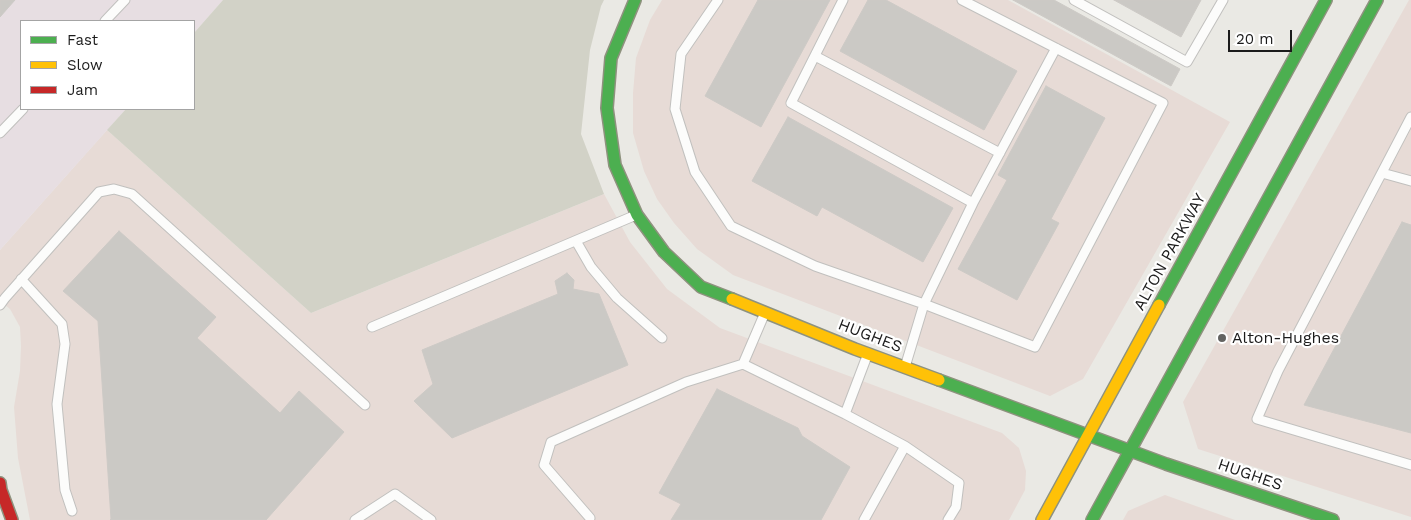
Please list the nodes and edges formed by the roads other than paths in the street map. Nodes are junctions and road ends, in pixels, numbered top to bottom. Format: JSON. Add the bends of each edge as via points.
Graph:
{"nodes":[{"id":1,"x":125,"y":0,"type":"edge"},
{"id":2,"x":635,"y":0,"type":"edge"},
{"id":3,"x":718,"y":0,"type":"edge"},
{"id":4,"x":843,"y":0,"type":"edge"},
{"id":5,"x":962,"y":0,"type":"edge"},
{"id":6,"x":1074,"y":0,"type":"edge"},
{"id":7,"x":1223,"y":0,"type":"edge"},
{"id":8,"x":1326,"y":0,"type":"edge"},
{"id":9,"x":1377,"y":0,"type":"edge"},
{"id":10,"x":106,"y":20,"type":"edge"},
{"id":11,"x":1056,"y":48,"type":"junction"},
{"id":12,"x":815,"y":56,"type":"junction"},
{"id":13,"x":22,"y":110,"type":"edge"},
{"id":14,"x":1410,"y":122,"type":"edge"},
{"id":15,"x":0,"y":133,"type":"edge"},
{"id":16,"x":1000,"y":153,"type":"junction"},
{"id":17,"x":1382,"y":173,"type":"junction"},
{"id":18,"x":1411,"y":181,"type":"edge"},
{"id":19,"x":973,"y":204,"type":"junction"},
{"id":20,"x":636,"y":215,"type":"junction"},
{"id":21,"x":576,"y":240,"type":"junction"},
{"id":22,"x":21,"y":279,"type":"junction"},
{"id":23,"x":924,"y":304,"type":"junction"},
{"id":24,"x":0,"y":305,"type":"edge"},
{"id":25,"x":765,"y":312,"type":"junction"},
{"id":26,"x":372,"y":327,"type":"dead end"},
{"id":27,"x":662,"y":338,"type":"dead end"},
{"id":28,"x":868,"y":353,"type":"junction"},
{"id":29,"x":743,"y":364,"type":"junction"},
{"id":30,"x":905,"y":367,"type":"junction"},
{"id":31,"x":365,"y":405,"type":"dead end"},
{"id":32,"x":845,"y":414,"type":"junction"},
{"id":33,"x":1088,"y":435,"type":"junction"},
{"id":34,"x":905,"y":446,"type":"junction"},
{"id":35,"x":1130,"y":450,"type":"junction"},
{"id":36,"x":1411,"y":465,"type":"edge"},
{"id":37,"x":0,"y":483,"type":"edge"},
{"id":38,"x":2,"y":497,"type":"edge"},
{"id":39,"x":72,"y":511,"type":"dead end"},
{"id":40,"x":590,"y":518,"type":"dead end"},
{"id":41,"x":12,"y":520,"type":"edge"},
{"id":42,"x":355,"y":520,"type":"edge"},
{"id":43,"x":431,"y":520,"type":"edge"},
{"id":44,"x":864,"y":520,"type":"edge"},
{"id":45,"x":948,"y":520,"type":"edge"},
{"id":46,"x":1042,"y":520,"type":"edge"},
{"id":47,"x":1092,"y":520,"type":"edge"},
{"id":48,"x":1333,"y":520,"type":"edge"}],
"edges":[{"from":1,"to":10,"type":"lane"},
{"from":2,"to":20,"type":"main road","name":"HUGHES","via":[[611,58],[607,108],[615,165]]},
{"from":3,"to":23,"type":"lane","via":[[680,54],[675,109],[695,172],[715,203],[731,226],[815,266]]},
{"from":4,"to":12,"type":"lane"},
{"from":5,"to":11,"type":"lane"},
{"from":6,"to":7,"type":"lane","via":[[1187,62]]},
{"from":8,"to":33,"type":"main road","name":"ALTON PARKWAY"},
{"from":9,"to":35,"type":"main road"},
{"from":11,"to":16,"type":"lane"},
{"from":11,"to":23,"type":"lane","via":[[1164,103],[1035,347]]},
{"from":12,"to":16,"type":"lane"},
{"from":12,"to":19,"type":"lane","via":[[791,103]]},
{"from":13,"to":15,"type":"lane"},
{"from":14,"to":17,"type":"lane"},
{"from":16,"to":19,"type":"lane"},
{"from":17,"to":18,"type":"lane"},
{"from":17,"to":36,"type":"lane","via":[[1278,370],[1257,419]]},
{"from":19,"to":23,"type":"lane"},
{"from":20,"to":21,"type":"lane"},
{"from":20,"to":25,"type":"main road","name":"HUGHES","via":[[664,252],[701,287]]},
{"from":21,"to":26,"type":"lane"},
{"from":21,"to":27,"type":"lane","via":[[591,266],[617,298]]},
{"from":22,"to":24,"type":"lane"},
{"from":22,"to":31,"type":"lane","via":[[99,192],[114,190],[132,194]]},
{"from":22,"to":39,"type":"lane","via":[[62,324],[65,344],[57,404],[65,490]]},
{"from":23,"to":30,"type":"lane"},
{"from":25,"to":28,"type":"main road","name":"HUGHES"},
{"from":25,"to":29,"type":"lane"},
{"from":28,"to":30,"type":"main road","name":"HUGHES"},
{"from":28,"to":32,"type":"lane"},
{"from":29,"to":32,"type":"lane"},
{"from":29,"to":40,"type":"lane","via":[[686,382],[551,442],[544,465]]},
{"from":30,"to":33,"type":"main road","name":"HUGHES"},
{"from":32,"to":34,"type":"lane"},
{"from":33,"to":35,"type":"main road","name":"HUGHES"},
{"from":33,"to":46,"type":"main road","name":"ALTON PARKWAY"},
{"from":34,"to":44,"type":"lane"},
{"from":34,"to":45,"type":"lane","via":[[959,483],[956,507]]},
{"from":35,"to":47,"type":"main road"},
{"from":35,"to":48,"type":"main road","name":"HUGHES"},
{"from":37,"to":38,"type":"main road"},
{"from":38,"to":41,"type":"main road"},
{"from":42,"to":43,"type":"lane","via":[[395,494]]}]}
